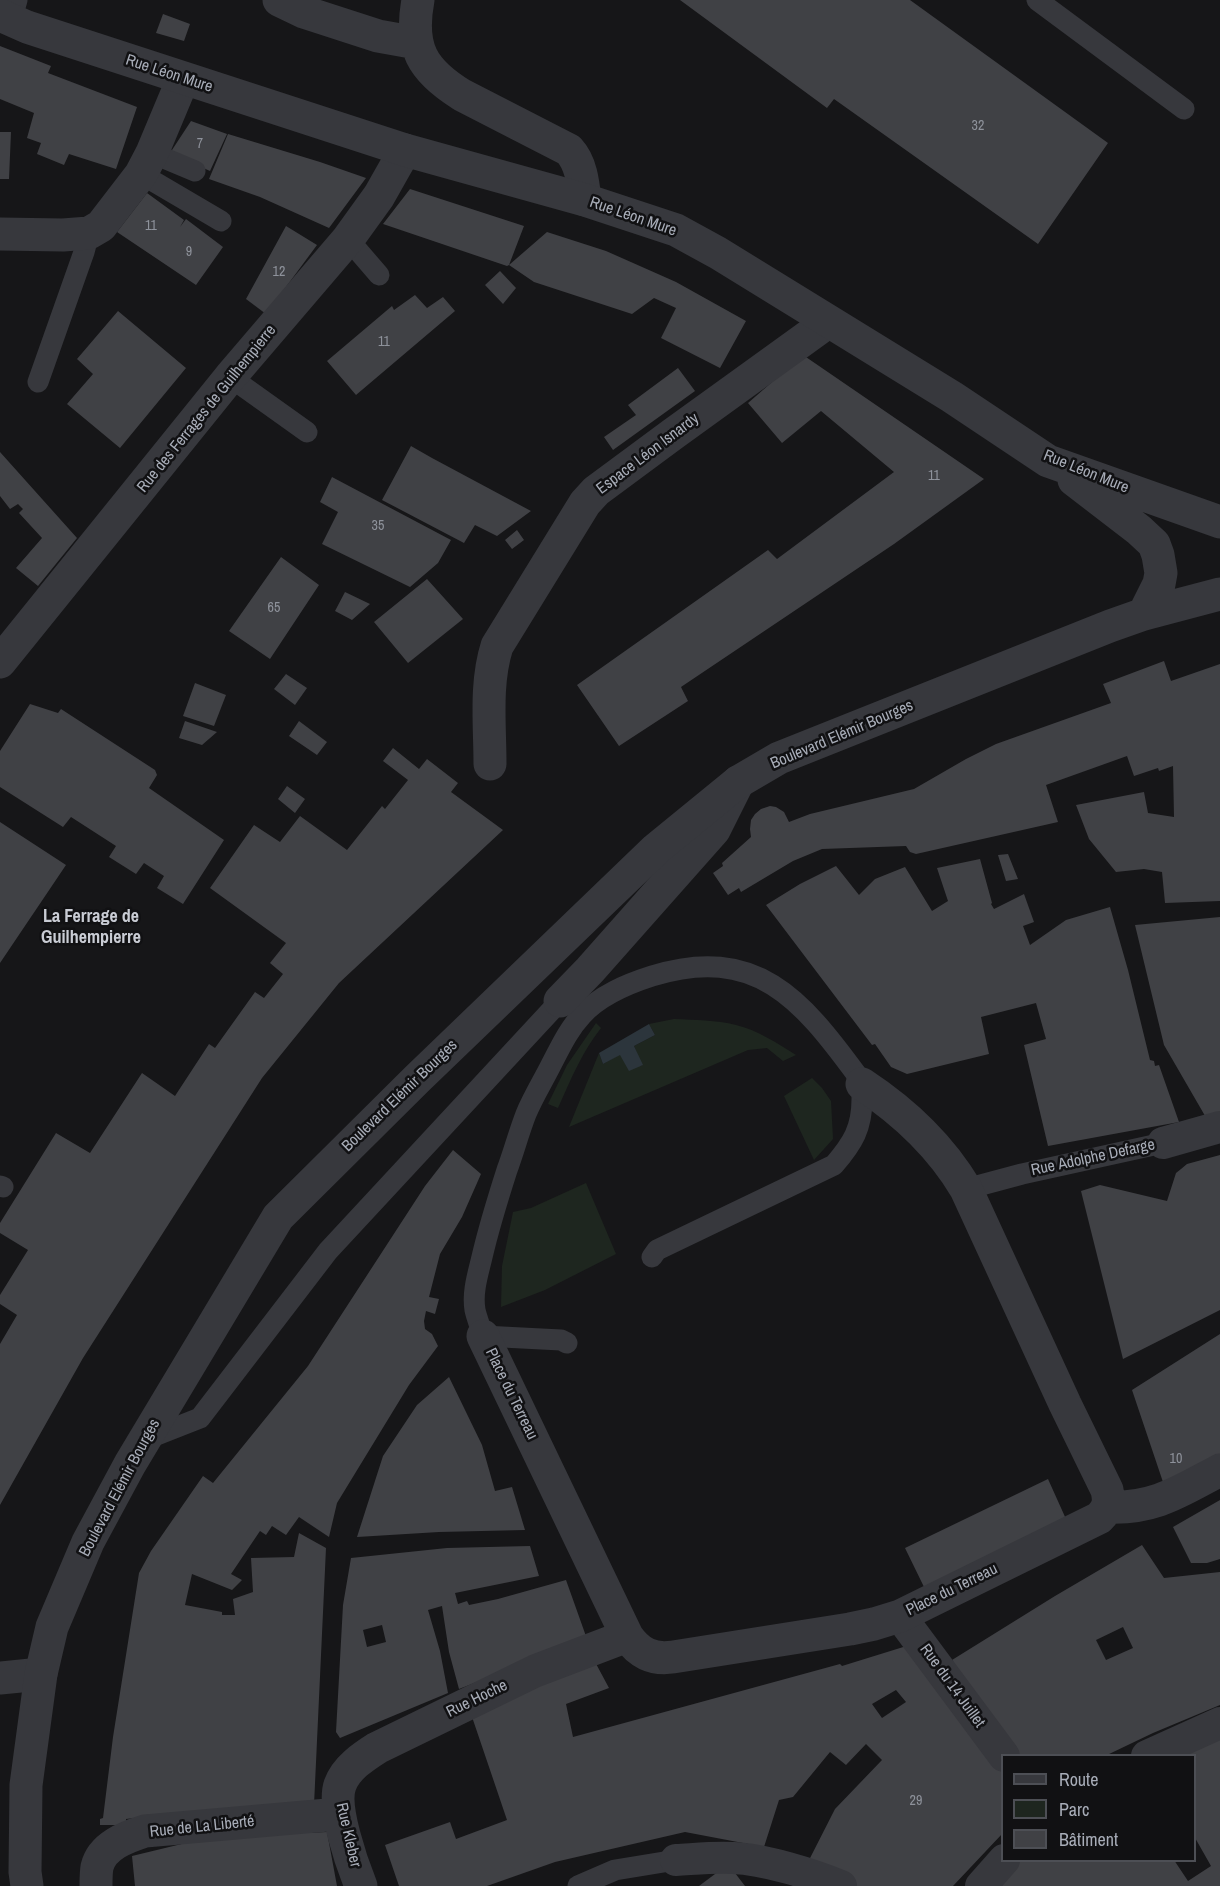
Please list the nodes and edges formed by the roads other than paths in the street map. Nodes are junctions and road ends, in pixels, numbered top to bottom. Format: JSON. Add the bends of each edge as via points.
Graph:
{"nodes":[{"id":1,"x":279,"y":0,"type":"edge"},
{"id":2,"x":418,"y":0,"type":"edge"},
{"id":3,"x":1037,"y":0,"type":"edge"},
{"id":4,"x":9,"y":12,"type":"edge"},
{"id":5,"x":417,"y":43,"type":"junction"},
{"id":6,"x":183,"y":79,"type":"junction"},
{"id":7,"x":1184,"y":109,"type":"dead end"},
{"id":8,"x":405,"y":150,"type":"junction"},
{"id":9,"x":146,"y":164,"type":"junction"},
{"id":10,"x":195,"y":171,"type":"dead end"},
{"id":11,"x":585,"y":200,"type":"junction"},
{"id":12,"x":221,"y":221,"type":"dead end"},
{"id":13,"x":89,"y":233,"type":"junction"},
{"id":14,"x":0,"y":234,"type":"edge"},
{"id":15,"x":348,"y":239,"type":"junction"},
{"id":16,"x":379,"y":274,"type":"dead end"},
{"id":17,"x":828,"y":322,"type":"junction"},
{"id":18,"x":230,"y":378,"type":"junction"},
{"id":19,"x":38,"y":382,"type":"dead end"},
{"id":20,"x":307,"y":432,"type":"dead end"},
{"id":21,"x":1048,"y":461,"type":"junction"},
{"id":22,"x":1220,"y":522,"type":"edge"},
{"id":23,"x":1220,"y":594,"type":"edge"},
{"id":24,"x":1144,"y":614,"type":"junction"},
{"id":25,"x":0,"y":662,"type":"edge"},
{"id":26,"x":490,"y":764,"type":"dead end"},
{"id":27,"x":738,"y":782,"type":"junction"},
{"id":28,"x":575,"y":997,"type":"junction"},
{"id":29,"x":862,"y":1084,"type":"junction"},
{"id":30,"x":1220,"y":1127,"type":"edge"},
{"id":31,"x":1163,"y":1143,"type":"joint"},
{"id":32,"x":966,"y":1189,"type":"junction"},
{"id":33,"x":652,"y":1257,"type":"dead end"},
{"id":34,"x":483,"y":1336,"type":"junction"},
{"id":35,"x":567,"y":1343,"type":"dead end"},
{"id":36,"x":144,"y":1440,"type":"junction"},
{"id":37,"x":1220,"y":1470,"type":"edge"},
{"id":38,"x":1108,"y":1507,"type":"junction"},
{"id":39,"x":900,"y":1616,"type":"junction"},
{"id":40,"x":627,"y":1636,"type":"junction"},
{"id":41,"x":41,"y":1674,"type":"junction"},
{"id":42,"x":0,"y":1678,"type":"edge"},
{"id":43,"x":1220,"y":1723,"type":"edge"},
{"id":44,"x":1003,"y":1754,"type":"edge"},
{"id":45,"x":1149,"y":1754,"type":"edge"},
{"id":46,"x":340,"y":1798,"type":"junction"},
{"id":47,"x":676,"y":1860,"type":"joint"},
{"id":48,"x":1002,"y":1862,"type":"edge"},
{"id":49,"x":27,"y":1886,"type":"edge"},
{"id":50,"x":96,"y":1886,"type":"edge"},
{"id":51,"x":361,"y":1886,"type":"edge"},
{"id":52,"x":578,"y":1886,"type":"edge"},
{"id":53,"x":841,"y":1886,"type":"edge"},
{"id":54,"x":981,"y":1886,"type":"edge"}],
"edges":[{"from":1,"to":5,"type":"street","via":[[378,36]]},
{"from":2,"to":5,"type":"street"},
{"from":3,"to":7,"type":"lane"},
{"from":4,"to":6,"type":"street","name":"Rue Léon Mure"},
{"from":5,"to":11,"type":"street","via":[[429,70],[447,86],[569,150],[578,166]]},
{"from":6,"to":8,"type":"street","name":"Rue Léon Mure"},
{"from":6,"to":9,"type":"street"},
{"from":8,"to":11,"type":"street","name":"Rue Léon Mure"},
{"from":8,"to":15,"type":"street","name":"Rue des Ferrages de Guilhempierre"},
{"from":9,"to":10,"type":"lane"},
{"from":9,"to":12,"type":"lane"},
{"from":9,"to":13,"type":"street","via":[[112,213]]},
{"from":11,"to":17,"type":"street","name":"Rue Léon Mure","via":[[676,230]]},
{"from":13,"to":14,"type":"street"},
{"from":13,"to":19,"type":"lane"},
{"from":15,"to":16,"type":"lane"},
{"from":15,"to":18,"type":"street","name":"Rue des Ferrages de Guilhempierre"},
{"from":17,"to":21,"type":"street","name":"Rue Léon Mure"},
{"from":17,"to":26,"type":"street","name":"Espace Léon Isnardy","via":[[656,446],[585,503],[497,646],[491,664]]},
{"from":18,"to":20,"type":"lane"},
{"from":18,"to":25,"type":"street","name":"Rue des Ferrages de Guilhempierre"},
{"from":21,"to":22,"type":"street","name":"Rue Léon Mure"},
{"from":21,"to":24,"type":"street","via":[[1154,544],[1160,579]]},
{"from":23,"to":24,"type":"street","name":"Boulevard Elémir Bourges"},
{"from":24,"to":27,"type":"street","name":"Boulevard Elémir Bourges","via":[[779,759]]},
{"from":27,"to":28,"type":"street","via":[[714,830]]},
{"from":27,"to":36,"type":"street","name":"Boulevard Elémir Bourges","via":[[651,853],[278,1217]]},
{"from":28,"to":29,"type":"lane","via":[[616,990],[671,970],[703,966],[750,974],[803,1008]]},
{"from":28,"to":34,"type":"lane","via":[[581,1016],[565,1038],[527,1112],[492,1214],[475,1284],[475,1310]]},
{"from":28,"to":36,"type":"lane","via":[[328,1251],[200,1418]]},
{"from":29,"to":32,"type":"street","via":[[902,1113],[950,1164]]},
{"from":29,"to":33,"type":"lane","via":[[859,1127],[834,1165],[657,1250]]},
{"from":30,"to":31,"type":"street","name":"Rue Adolphe Defarge"},
{"from":31,"to":32,"type":"lane","name":"Rue Adolphe Defarge"},
{"from":32,"to":38,"type":"street","via":[[1107,1490]]},
{"from":34,"to":35,"type":"lane"},
{"from":34,"to":40,"type":"street","name":"Place du Terreau"},
{"from":36,"to":41,"type":"street","name":"Boulevard Elémir Bourges","via":[[84,1551],[52,1627]]},
{"from":37,"to":38,"type":"street","via":[[1159,1502]]},
{"from":38,"to":39,"type":"street","name":"Place du Terreau","via":[[1099,1518]]},
{"from":39,"to":40,"type":"street","name":"Place du Terreau","via":[[850,1629],[664,1658],[641,1652]]},
{"from":39,"to":44,"type":"street","name":"Rue du 14 Juillet"},
{"from":40,"to":46,"type":"street","name":"Rue Hoche","via":[[535,1671],[377,1748],[356,1763]]},
{"from":41,"to":42,"type":"street"},
{"from":41,"to":49,"type":"street","name":"Boulevard Elémir Bourges","via":[[26,1785]]},
{"from":43,"to":45,"type":"street"},
{"from":46,"to":50,"type":"street","name":"Rue de La Liberté","via":[[124,1838],[107,1851],[98,1865]]},
{"from":46,"to":51,"type":"street","name":"Rue Kleber"},
{"from":47,"to":52,"type":"lane","via":[[615,1870]]},
{"from":47,"to":53,"type":"street","via":[[752,1860]]},
{"from":48,"to":54,"type":"street"}]}
